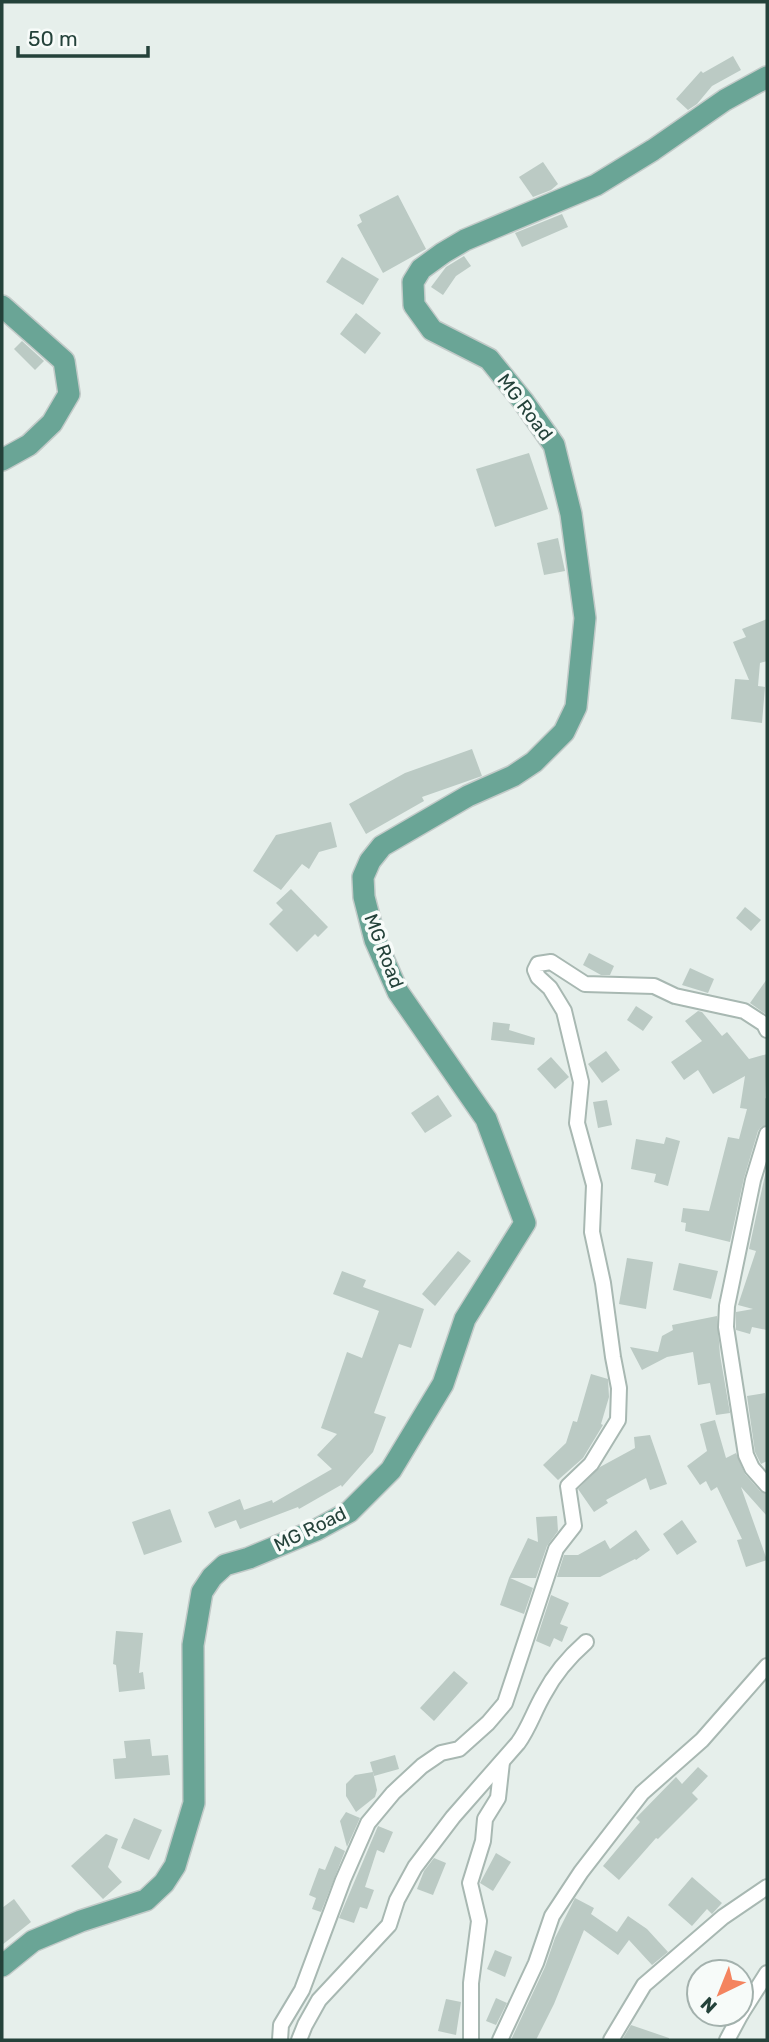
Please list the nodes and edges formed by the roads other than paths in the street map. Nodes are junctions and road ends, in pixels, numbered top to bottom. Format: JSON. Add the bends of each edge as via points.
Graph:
{"nodes":[{"id":1,"x":767,"y":77,"type":"edge"},
{"id":2,"x":2,"y":306,"type":"edge"},
{"id":3,"x":2,"y":460,"type":"edge"},
{"id":4,"x":767,"y":1030,"type":"edge"},
{"id":5,"x":767,"y":1134,"type":"edge"},
{"id":6,"x":767,"y":1485,"type":"edge"},
{"id":7,"x":586,"y":1642,"type":"dead end"},
{"id":8,"x":767,"y":1666,"type":"edge"},
{"id":9,"x":502,"y":1761,"type":"junction"},
{"id":10,"x":767,"y":1887,"type":"edge"},
{"id":11,"x":2,"y":1966,"type":"edge"},
{"id":12,"x":767,"y":1973,"type":"edge"},
{"id":13,"x":755,"y":1992,"type":"edge"},
{"id":14,"x":280,"y":2040,"type":"edge"},
{"id":15,"x":299,"y":2040,"type":"edge"},
{"id":16,"x":471,"y":2040,"type":"edge"},
{"id":17,"x":500,"y":2040,"type":"edge"},
{"id":18,"x":611,"y":2040,"type":"edge"}],
"edges":[{"from":1,"to":11,"type":"main road","name":"MG Road","via":[[724,100],[596,185],[465,240],[421,269],[413,282],[414,304],[432,330],[489,359],[554,444],[585,618],[576,707],[564,732],[513,776],[468,796],[382,846],[363,877],[375,940],[398,992],[486,1119],[525,1223],[464,1319],[443,1384],[391,1470],[349,1512],[316,1530],[225,1565],[202,1592],[193,1645],[194,1804],[164,1884],[146,1900],[33,1941]]},
{"from":2,"to":3,"type":"main road","via":[[64,361],[69,394],[52,423],[29,446]]},
{"from":4,"to":14,"type":"street","via":[[744,1011],[675,996],[654,986],[585,984],[551,962],[538,964],[535,970],[564,1011],[581,1082],[577,1124],[594,1185],[592,1232],[619,1388],[618,1420],[591,1464],[568,1486],[574,1526],[556,1549],[505,1703],[459,1749],[422,1766],[368,1823],[302,1990],[281,2025]]},
{"from":5,"to":6,"type":"street","via":[[732,1273],[726,1327],[746,1455]]},
{"from":7,"to":9,"type":"street","via":[[565,1661],[527,1730]]},
{"from":8,"to":17,"type":"street","via":[[702,1740],[642,1793],[581,1872],[552,1916]]},
{"from":9,"to":15,"type":"street","via":[[415,1867],[388,1925],[319,2000]]},
{"from":9,"to":16,"type":"street","via":[[498,1798],[485,1819],[470,1883],[479,1921],[471,1983]]},
{"from":10,"to":18,"type":"street","via":[[723,1917],[644,1985]]},
{"from":12,"to":13,"type":"street"}]}
